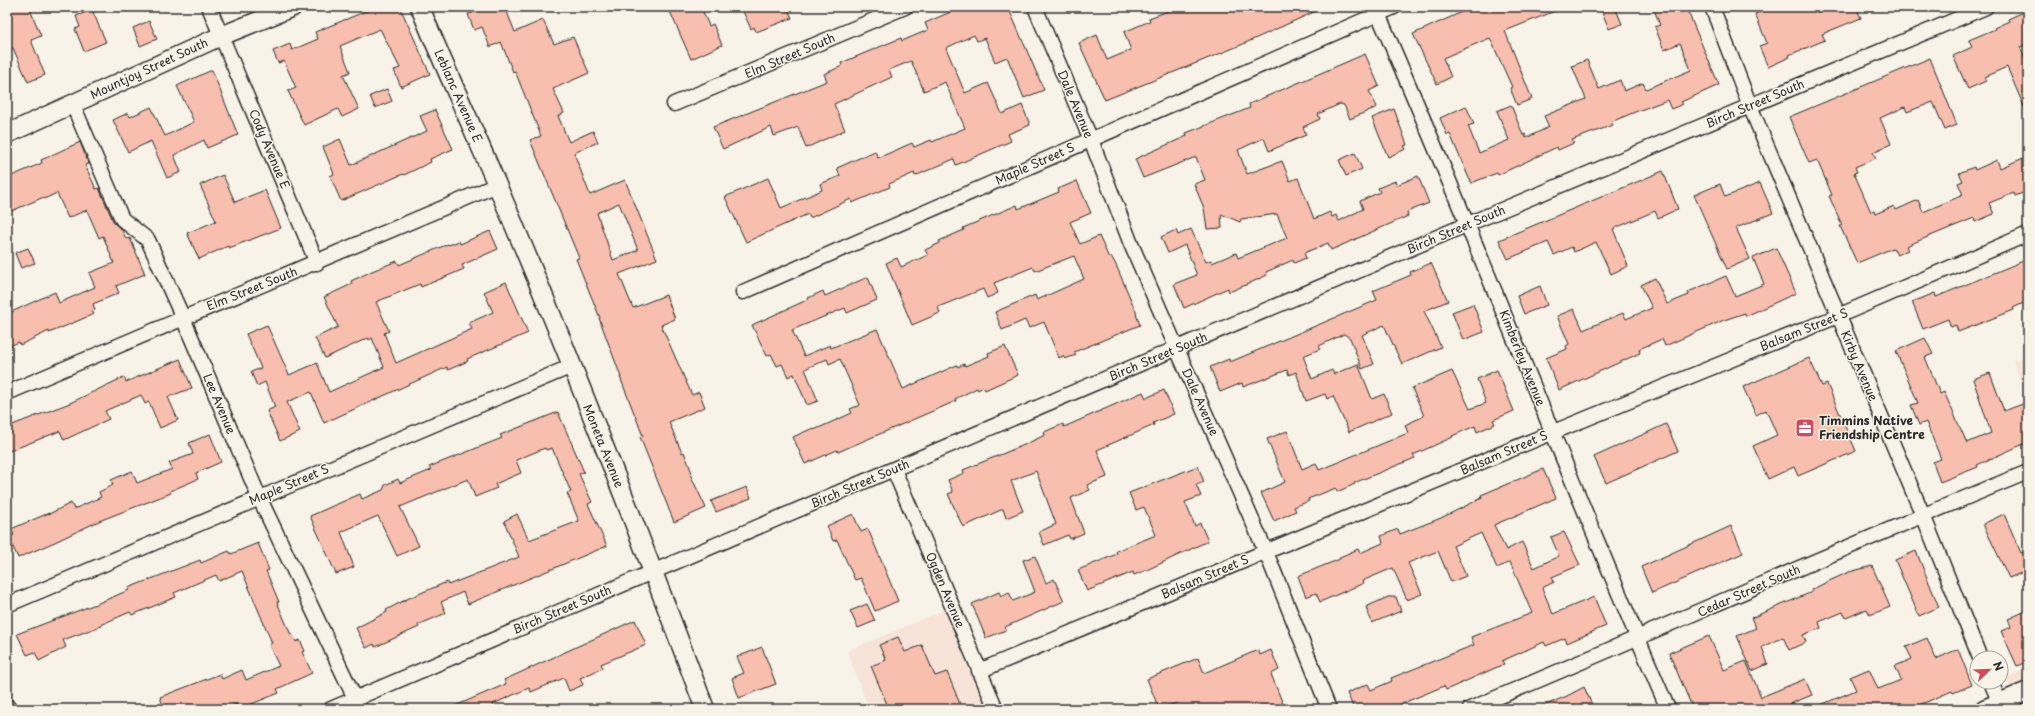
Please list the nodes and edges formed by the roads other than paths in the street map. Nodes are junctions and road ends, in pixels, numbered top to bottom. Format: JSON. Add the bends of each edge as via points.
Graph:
{"nodes":[{"id":1,"x":209,"y":7,"type":"edge"},
{"id":2,"x":293,"y":7,"type":"edge"},
{"id":3,"x":420,"y":7,"type":"edge"},
{"id":4,"x":905,"y":7,"type":"edge"},
{"id":5,"x":1035,"y":7,"type":"edge"},
{"id":6,"x":1394,"y":7,"type":"edge"},
{"id":7,"x":1712,"y":7,"type":"edge"},
{"id":8,"x":1986,"y":7,"type":"edge"},
{"id":9,"x":1376,"y":10,"type":"edge"},
{"id":10,"x":221,"y":36,"type":"junction"},
{"id":11,"x":674,"y":104,"type":"dead end"},
{"id":12,"x":73,"y":105,"type":"junction"},
{"id":13,"x":1750,"y":106,"type":"junction"},
{"id":14,"x":7,"y":134,"type":"edge"},
{"id":15,"x":1091,"y":140,"type":"junction"},
{"id":16,"x":497,"y":185,"type":"junction"},
{"id":17,"x":1468,"y":224,"type":"junction"},
{"id":18,"x":2028,"y":234,"type":"edge"},
{"id":19,"x":317,"y":262,"type":"junction"},
{"id":20,"x":742,"y":292,"type":"dead end"},
{"id":21,"x":1838,"y":316,"type":"junction"},
{"id":22,"x":184,"y":318,"type":"junction"},
{"id":23,"x":1176,"y":349,"type":"junction"},
{"id":24,"x":572,"y":366,"type":"junction"},
{"id":25,"x":7,"y":393,"type":"edge"},
{"id":26,"x":1551,"y":433,"type":"junction"},
{"id":27,"x":894,"y":470,"type":"junction"},
{"id":28,"x":2028,"y":472,"type":"edge"},
{"id":29,"x":258,"y":497,"type":"junction"},
{"id":30,"x":1922,"y":515,"type":"junction"},
{"id":31,"x":1266,"y":552,"type":"junction"},
{"id":32,"x":653,"y":571,"type":"junction"},
{"id":33,"x":7,"y":605,"type":"edge"},
{"id":34,"x":1638,"y":639,"type":"junction"},
{"id":35,"x":1977,"y":650,"type":"edge"},
{"id":36,"x":979,"y":671,"type":"junction"},
{"id":37,"x":1992,"y":690,"type":"edge"},
{"id":38,"x":2028,"y":690,"type":"edge"},
{"id":39,"x":358,"y":704,"type":"edge"},
{"id":40,"x":7,"y":706,"type":"edge"},
{"id":41,"x":1993,"y":706,"type":"edge"},
{"id":42,"x":9,"y":709,"type":"edge"},
{"id":43,"x":331,"y":709,"type":"edge"},
{"id":44,"x":704,"y":709,"type":"edge"},
{"id":45,"x":996,"y":709,"type":"edge"},
{"id":46,"x":1329,"y":709,"type":"edge"},
{"id":47,"x":1470,"y":709,"type":"edge"},
{"id":48,"x":1668,"y":709,"type":"edge"}],
"edges":[{"from":1,"to":10,"type":"street","name":"Cody Avenue E"},
{"from":2,"to":10,"type":"street","name":"Mountjoy Street South"},
{"from":3,"to":16,"type":"street","name":"Leblanc Avenue E"},
{"from":4,"to":11,"type":"street","name":"Elm Street South"},
{"from":5,"to":15,"type":"street","name":"Dale Avenue"},
{"from":6,"to":9,"type":"street","name":"Maple Street S"},
{"from":7,"to":13,"type":"street","name":"Kirby Avenue"},
{"from":8,"to":13,"type":"street","name":"Birch Street South"},
{"from":9,"to":15,"type":"street","name":"Maple Street S"},
{"from":9,"to":17,"type":"street","name":"Kimberley Avenue"},
{"from":10,"to":12,"type":"street","name":"Mountjoy Street South"},
{"from":10,"to":19,"type":"street","name":"Cody Avenue E"},
{"from":12,"to":14,"type":"street","name":"Mountjoy Street South"},
{"from":12,"to":22,"type":"street","name":"Lee Avenue","via":[[122,218],[148,240]]},
{"from":13,"to":17,"type":"street","name":"Birch Street South"},
{"from":13,"to":21,"type":"street","name":"Kirby Avenue"},
{"from":15,"to":20,"type":"street","name":"Maple Street S"},
{"from":15,"to":23,"type":"street","name":"Dale Avenue","via":[[1131,244]]},
{"from":16,"to":19,"type":"street","name":"Elm Street South"},
{"from":16,"to":24,"type":"street","name":"Moneta Avenue"},
{"from":17,"to":23,"type":"street","name":"Birch Street South"},
{"from":17,"to":26,"type":"street","name":"Kimberley Avenue"},
{"from":18,"to":21,"type":"street","name":"Balsam Street S"},
{"from":19,"to":22,"type":"street","name":"Elm Street South"},
{"from":21,"to":26,"type":"street","name":"Balsam Street S"},
{"from":21,"to":30,"type":"street","name":"Kirby Avenue"},
{"from":22,"to":25,"type":"street","name":"Elm Street South"},
{"from":22,"to":29,"type":"street","name":"Lee Avenue"},
{"from":23,"to":27,"type":"street","name":"Birch Street South"},
{"from":23,"to":31,"type":"street","name":"Dale Avenue"},
{"from":24,"to":29,"type":"street","name":"Maple Street S"},
{"from":24,"to":32,"type":"street","name":"Moneta Avenue"},
{"from":26,"to":31,"type":"street","name":"Balsam Street S"},
{"from":26,"to":34,"type":"street","name":"Kimberley Avenue"},
{"from":27,"to":32,"type":"street","name":"Birch Street South"},
{"from":27,"to":36,"type":"street","name":"Ogden Avenue"},
{"from":28,"to":30,"type":"street","name":"Cedar Street South"},
{"from":29,"to":33,"type":"street","name":"Maple Street S"},
{"from":29,"to":39,"type":"street","name":"Lee Avenue"},
{"from":30,"to":34,"type":"street","name":"Cedar Street South"},
{"from":30,"to":35,"type":"street","name":"Kirby Avenue"},
{"from":31,"to":36,"type":"street","name":"Balsam Street S"},
{"from":31,"to":46,"type":"street","name":"Dale Avenue"},
{"from":32,"to":39,"type":"street","name":"Birch Street South"},
{"from":32,"to":44,"type":"street","name":"Moneta Avenue"},
{"from":34,"to":47,"type":"street","name":"Cedar Street South"},
{"from":34,"to":48,"type":"street","name":"Kimberley Avenue"},
{"from":36,"to":45,"type":"street","name":"Ogden Avenue"},
{"from":37,"to":41,"type":"street"},
{"from":38,"to":41,"type":"street"},
{"from":39,"to":43,"type":"street","name":"Birch Street South"},
{"from":40,"to":42,"type":"street"}]}
